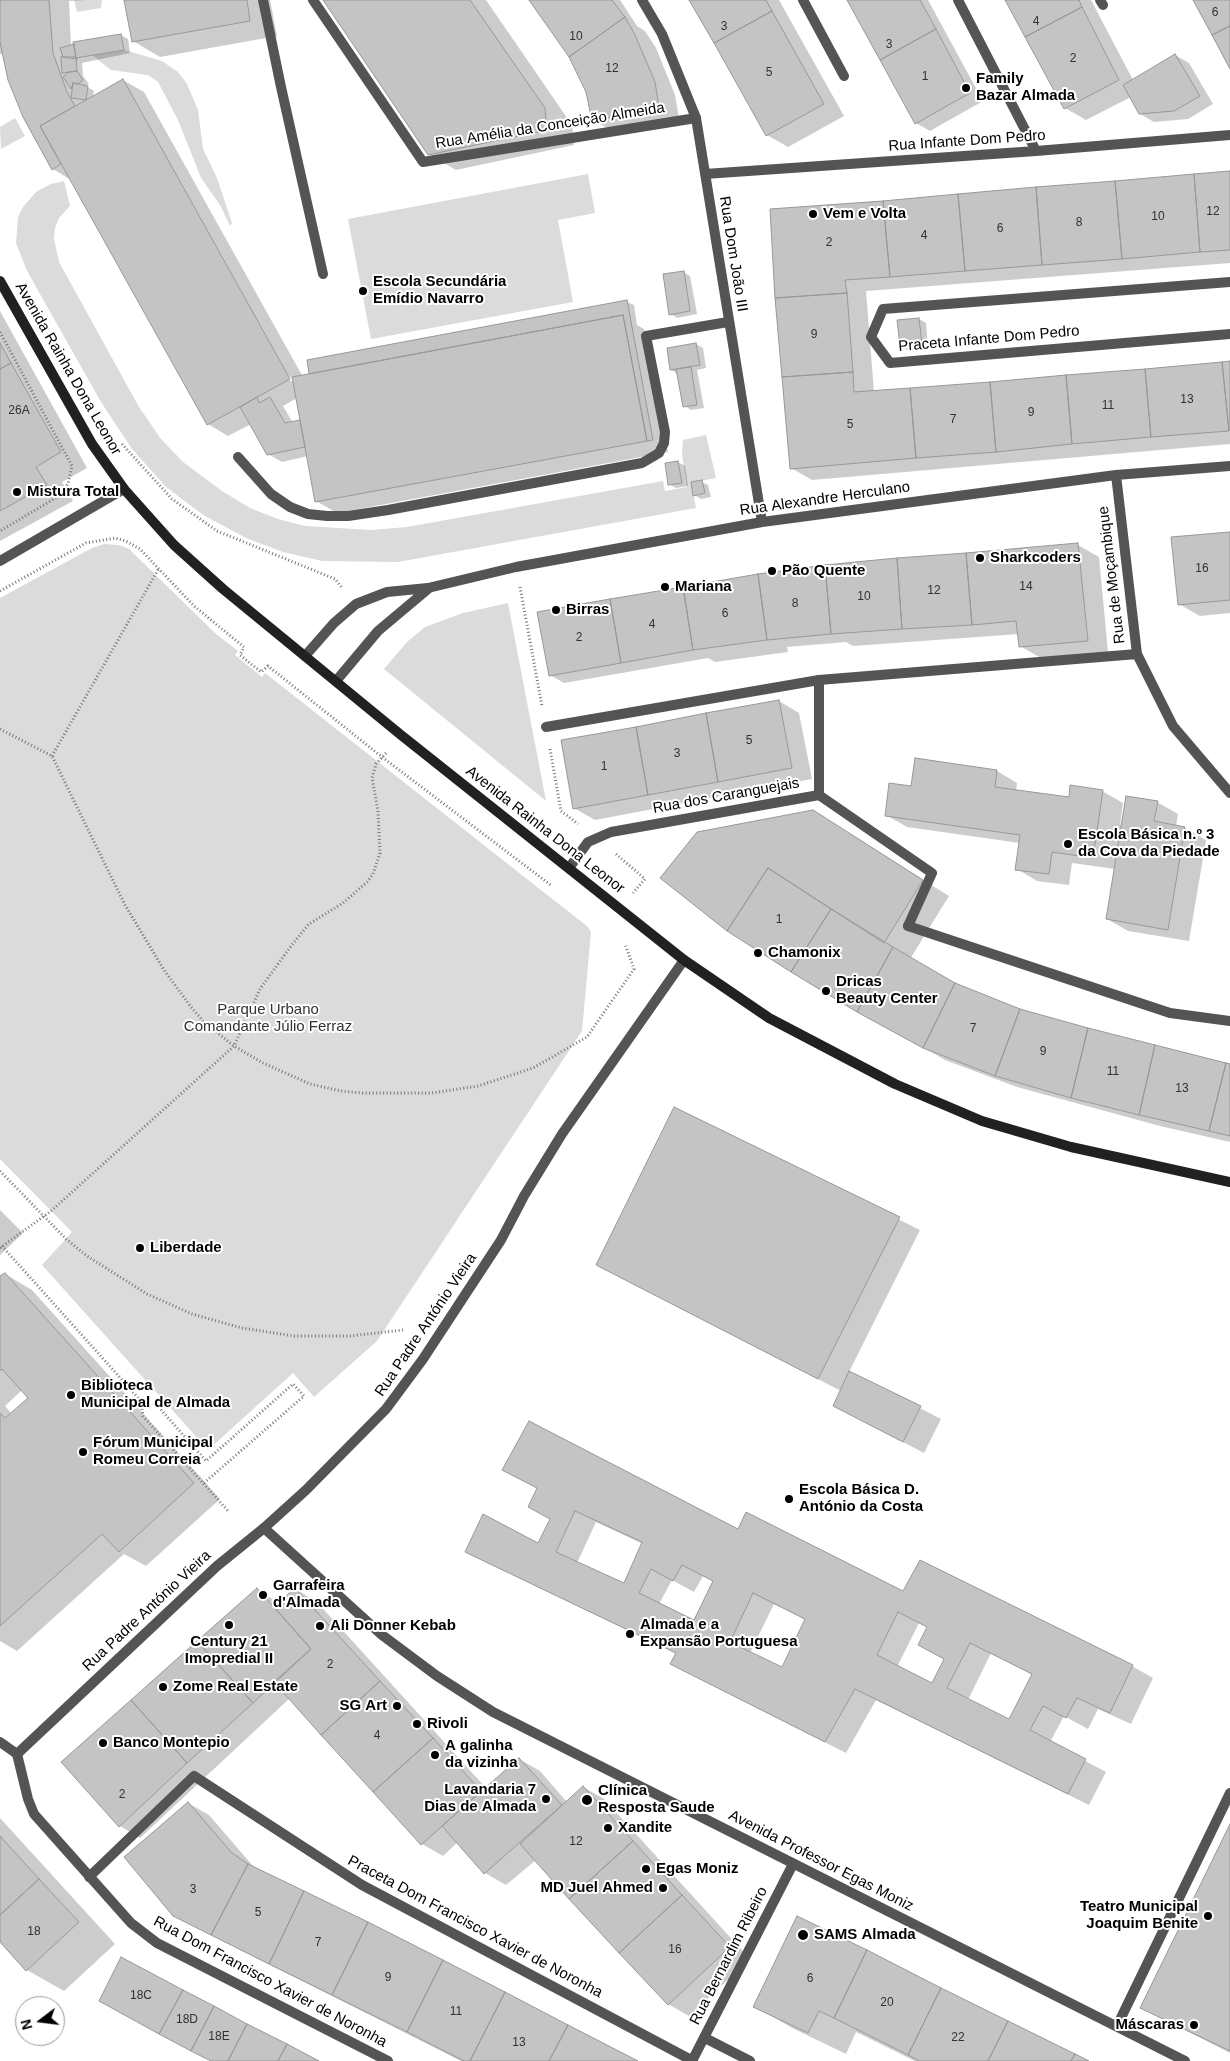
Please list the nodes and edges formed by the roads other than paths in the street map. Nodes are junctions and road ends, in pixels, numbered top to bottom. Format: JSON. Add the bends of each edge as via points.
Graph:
{"nodes":[{"id":1,"x":263,"y":0,"type":"edge"},
{"id":2,"x":313,"y":0,"type":"edge"},
{"id":3,"x":642,"y":0,"type":"edge"},
{"id":4,"x":803,"y":0,"type":"edge"},
{"id":5,"x":958,"y":0,"type":"edge"},
{"id":6,"x":844,"y":76,"type":"dead end"},
{"id":7,"x":696,"y":118,"type":"junction"},
{"id":8,"x":1230,"y":135,"type":"edge"},
{"id":9,"x":1036,"y":152,"type":"junction"},
{"id":10,"x":705,"y":174,"type":"junction"},
{"id":11,"x":323,"y":274,"type":"dead end"},
{"id":12,"x":0,"y":281,"type":"edge"},
{"id":13,"x":1230,"y":282,"type":"edge"},
{"id":14,"x":728,"y":322,"type":"junction"},
{"id":15,"x":1230,"y":334,"type":"edge"},
{"id":16,"x":238,"y":457,"type":"dead end"},
{"id":17,"x":1230,"y":466,"type":"edge"},
{"id":18,"x":1116,"y":475,"type":"junction"},
{"id":19,"x":124,"y":489,"type":"junction"},
{"id":20,"x":762,"y":522,"type":"junction"},
{"id":21,"x":0,"y":562,"type":"edge"},
{"id":22,"x":428,"y":588,"type":"junction"},
{"id":23,"x":1137,"y":654,"type":"junction"},
{"id":24,"x":304,"y":656,"type":"junction"},
{"id":25,"x":819,"y":680,"type":"junction"},
{"id":26,"x":336,"y":682,"type":"junction"},
{"id":27,"x":546,"y":727,"type":"dead end"},
{"id":28,"x":1230,"y":793,"type":"edge"},
{"id":29,"x":820,"y":795,"type":"junction"},
{"id":30,"x":568,"y":868,"type":"junction"},
{"id":31,"x":684,"y":960,"type":"junction"},
{"id":32,"x":1230,"y":1021,"type":"edge"},
{"id":33,"x":1230,"y":1182,"type":"edge"},
{"id":34,"x":264,"y":1528,"type":"junction"},
{"id":35,"x":0,"y":1742,"type":"edge"},
{"id":36,"x":16,"y":1754,"type":"junction"},
{"id":37,"x":1230,"y":1793,"type":"edge"},
{"id":38,"x":793,"y":1864,"type":"junction"},
{"id":39,"x":89,"y":1876,"type":"junction"},
{"id":40,"x":1117,"y":2026,"type":"junction"},
{"id":41,"x":704,"y":2038,"type":"junction"},
{"id":42,"x":388,"y":2061,"type":"edge"},
{"id":43,"x":693,"y":2061,"type":"edge"},
{"id":44,"x":750,"y":2061,"type":"edge"},
{"id":45,"x":1186,"y":2061,"type":"edge"}],
"edges":[{"from":1,"to":11,"type":"street"},
{"from":2,"to":7,"type":"street","name":"Rua Amélia da Conceição Almeida","via":[[423,162]]},
{"from":3,"to":7,"type":"street","name":"Rua Dom João III","via":[[662,34]]},
{"from":4,"to":6,"type":"street"},
{"from":5,"to":9,"type":"street"},
{"from":7,"to":10,"type":"street","name":"Rua Dom João III"},
{"from":8,"to":9,"type":"street","name":"Rua Infante Dom Pedro"},
{"from":9,"to":10,"type":"street","name":"Rua Infante Dom Pedro"},
{"from":10,"to":14,"type":"street","name":"Rua Dom João III"},
{"from":12,"to":19,"type":"main road","name":"Avenida Rainha Dona Leonor","via":[[92,444]]},
{"from":13,"to":15,"type":"street","name":"Praceta Infante Dom Pedro","via":[[883,309],[872,337],[890,363]]},
{"from":14,"to":16,"type":"street","via":[[646,336],[665,432],[659,453],[642,463],[388,510],[327,516],[308,514],[290,507],[271,494]]},
{"from":14,"to":20,"type":"street","name":"Rua Dom João III"},
{"from":17,"to":18,"type":"street","name":"Rua Alexandre Herculano"},
{"from":18,"to":20,"type":"street","name":"Rua Alexandre Herculano"},
{"from":18,"to":23,"type":"street","name":"Rua de Moçambique"},
{"from":19,"to":21,"type":"street"},
{"from":19,"to":24,"type":"main road","name":"Avenida Rainha Dona Leonor","via":[[174,545]]},
{"from":20,"to":22,"type":"street","name":"Rua Alexandre Herculano","via":[[516,567]]},
{"from":22,"to":24,"type":"street","name":"Rua Alexandre Herculano","via":[[386,592],[356,604]]},
{"from":22,"to":26,"type":"street","name":"Rua Alexandre Herculano","via":[[378,631]]},
{"from":23,"to":25,"type":"street"},
{"from":23,"to":28,"type":"street","name":"Rua de Moçambique","via":[[1173,726]]},
{"from":24,"to":26,"type":"main road","name":"Avenida Rainha Dona Leonor"},
{"from":25,"to":27,"type":"street"},
{"from":25,"to":29,"type":"street","name":"Rua dos Caranguejais"},
{"from":26,"to":30,"type":"main road","name":"Avenida Rainha Dona Leonor"},
{"from":29,"to":30,"type":"street","name":"Rua dos Caranguejais","via":[[611,832],[588,842]]},
{"from":29,"to":32,"type":"street","via":[[932,873],[908,926],[1170,1013]]},
{"from":30,"to":31,"type":"main road","name":"Avenida Rainha Dona Leonor"},
{"from":31,"to":33,"type":"main road","name":"Avenida Rainha Dona Leonor","via":[[769,1018],[895,1084],[982,1121],[1071,1148]]},
{"from":31,"to":34,"type":"street","name":"Rua Padre António Vieira","via":[[567,1127],[501,1240],[404,1385],[353,1444]]},
{"from":34,"to":36,"type":"street","name":"Rua Padre António Vieira","via":[[217,1566]]},
{"from":34,"to":38,"type":"street","name":"Avenida Professor Egas Moniz","via":[[382,1635],[485,1707]]},
{"from":35,"to":36,"type":"street"},
{"from":36,"to":39,"type":"street","name":"Rua Dom Francisco Xavier de Noronha","via":[[34,1814]]},
{"from":37,"to":40,"type":"street"},
{"from":38,"to":40,"type":"street","name":"Avenida Professor Egas Moniz"},
{"from":38,"to":41,"type":"street","name":"Rua Bernardim Ribeiro"},
{"from":39,"to":42,"type":"street","name":"Rua Dom Francisco Xavier de Noronha","via":[[131,1923],[157,1943]]},
{"from":39,"to":43,"type":"street","name":"Praceta Dom Francisco Xavier de Noronha","via":[[194,1776],[362,1886]]},
{"from":40,"to":45,"type":"street","name":"Avenida Professor Egas Moniz"},
{"from":41,"to":43,"type":"street","name":"Rua Bernardim Ribeiro"},
{"from":41,"to":44,"type":"street"}]}
